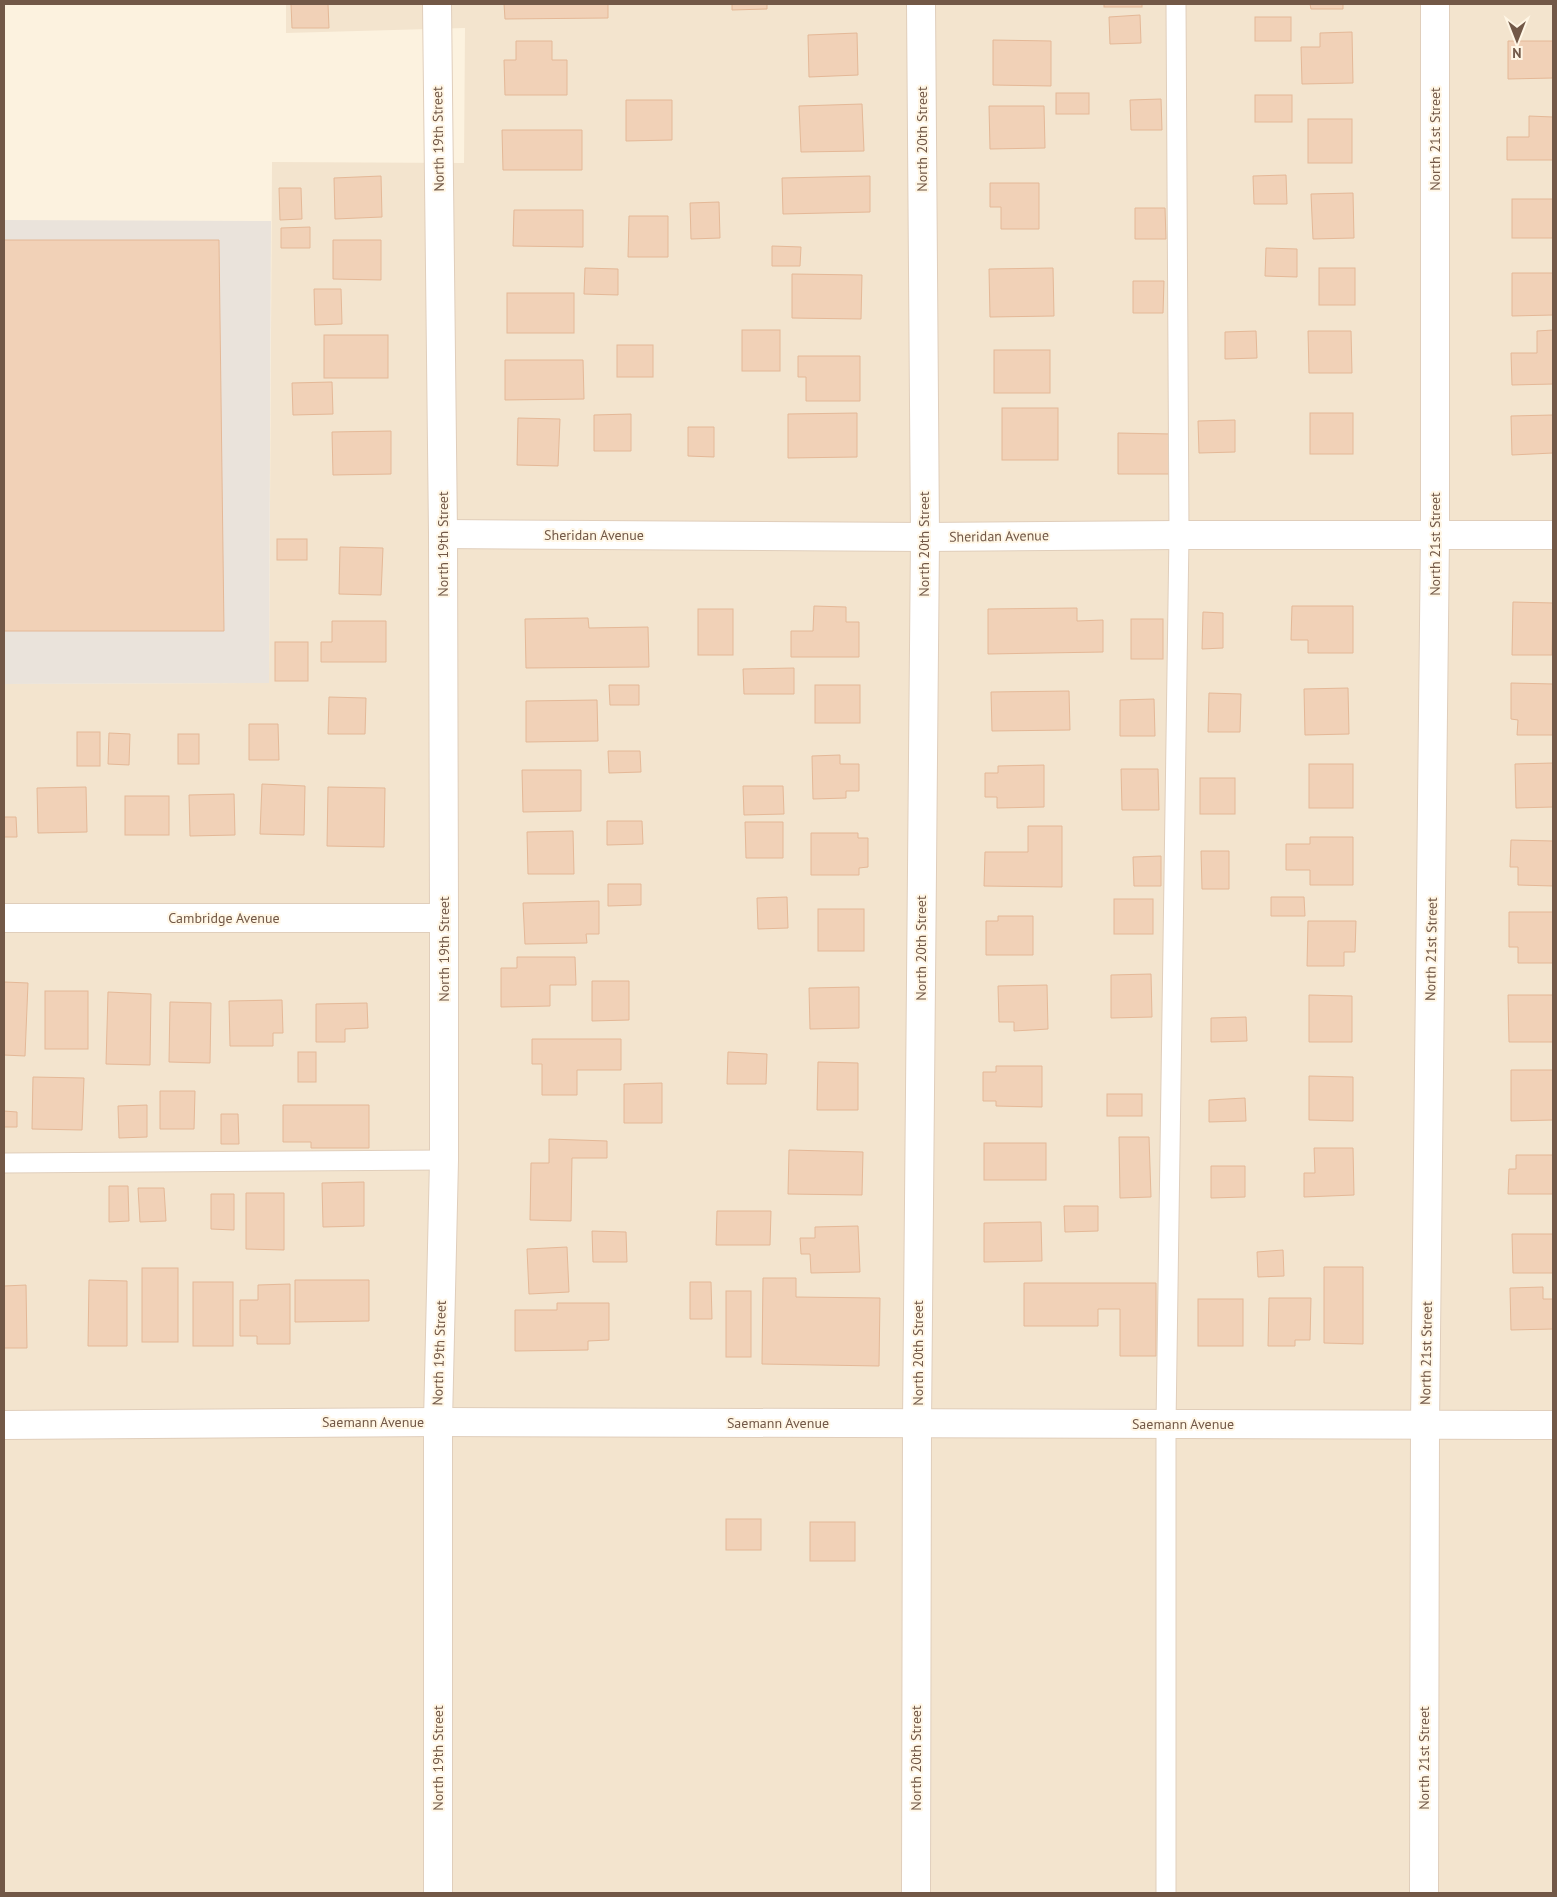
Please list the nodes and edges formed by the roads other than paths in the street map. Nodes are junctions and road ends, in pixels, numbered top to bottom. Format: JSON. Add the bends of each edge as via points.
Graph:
{"nodes":[{"id":1,"x":437,"y":4,"type":"edge"},
{"id":2,"x":921,"y":4,"type":"edge"},
{"id":3,"x":1176,"y":4,"type":"edge"},
{"id":4,"x":1435,"y":4,"type":"edge"},
{"id":5,"x":443,"y":534,"type":"junction"},
{"id":6,"x":1178,"y":535,"type":"junction"},
{"id":7,"x":1435,"y":535,"type":"junction"},
{"id":8,"x":1553,"y":535,"type":"edge"},
{"id":9,"x":924,"y":537,"type":"junction"},
{"id":10,"x":4,"y":918,"type":"edge"},
{"id":11,"x":444,"y":918,"type":"junction"},
{"id":12,"x":444,"y":1160,"type":"junction"},
{"id":13,"x":4,"y":1163,"type":"edge"},
{"id":14,"x":438,"y":1422,"type":"junction"},
{"id":15,"x":917,"y":1424,"type":"junction"},
{"id":16,"x":1166,"y":1424,"type":"junction"},
{"id":17,"x":4,"y":1425,"type":"edge"},
{"id":18,"x":1425,"y":1425,"type":"junction"},
{"id":19,"x":1553,"y":1425,"type":"edge"},
{"id":20,"x":438,"y":1893,"type":"edge"},
{"id":21,"x":916,"y":1893,"type":"edge"},
{"id":22,"x":1166,"y":1893,"type":"edge"},
{"id":23,"x":1424,"y":1893,"type":"edge"}],
"edges":[{"from":1,"to":5,"type":"street","name":"North 19th Street"},
{"from":2,"to":9,"type":"street","name":"North 20th Street"},
{"from":3,"to":6,"type":"lane"},
{"from":4,"to":7,"type":"street","name":"North 21st Street"},
{"from":5,"to":9,"type":"street","name":"Sheridan Avenue"},
{"from":5,"to":11,"type":"street","name":"North 19th Street"},
{"from":6,"to":7,"type":"street","name":"Sheridan Avenue"},
{"from":6,"to":9,"type":"street","name":"Sheridan Avenue"},
{"from":6,"to":16,"type":"lane"},
{"from":7,"to":8,"type":"street","name":"Sheridan Avenue"},
{"from":7,"to":18,"type":"street","name":"North 21st Street"},
{"from":9,"to":15,"type":"street","name":"North 20th Street"},
{"from":10,"to":11,"type":"street","name":"Cambridge Avenue"},
{"from":11,"to":12,"type":"street","name":"North 19th Street"},
{"from":12,"to":13,"type":"lane"},
{"from":12,"to":14,"type":"street","name":"North 19th Street"},
{"from":14,"to":15,"type":"street","name":"Saemann Avenue"},
{"from":14,"to":17,"type":"street","name":"Saemann Avenue"},
{"from":14,"to":20,"type":"street","name":"North 19th Street"},
{"from":15,"to":16,"type":"street","name":"Saemann Avenue"},
{"from":15,"to":21,"type":"street","name":"North 20th Street"},
{"from":16,"to":18,"type":"street","name":"Saemann Avenue"},
{"from":16,"to":22,"type":"lane"},
{"from":18,"to":19,"type":"street","name":"Saemann Avenue"},
{"from":18,"to":23,"type":"street","name":"North 21st Street"}]}
